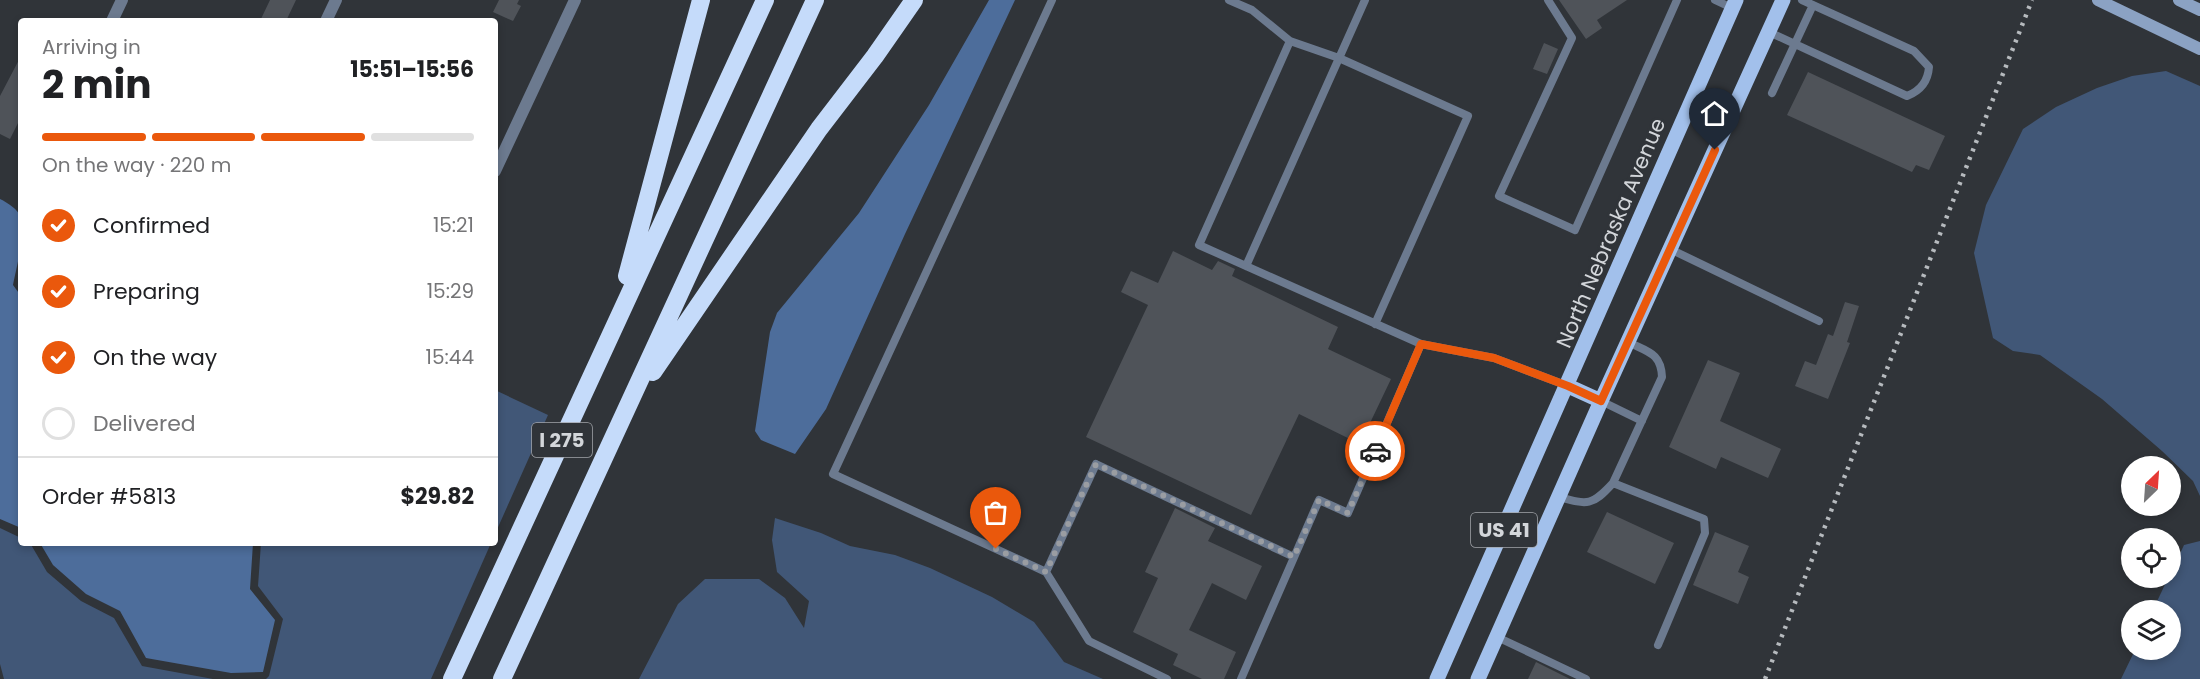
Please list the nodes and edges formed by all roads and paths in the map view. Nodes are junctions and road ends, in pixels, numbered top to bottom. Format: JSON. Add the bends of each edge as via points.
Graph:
{"nodes":[{"id":1,"x":122,"y":0,"type":"edge"},
{"id":2,"x":336,"y":0,"type":"edge"},
{"id":3,"x":576,"y":0,"type":"edge"},
{"id":4,"x":701,"y":0,"type":"edge"},
{"id":5,"x":765,"y":0,"type":"edge"},
{"id":6,"x":814,"y":0,"type":"edge"},
{"id":7,"x":914,"y":0,"type":"edge"},
{"id":8,"x":1052,"y":0,"type":"edge"},
{"id":9,"x":1229,"y":0,"type":"edge"},
{"id":10,"x":1365,"y":0,"type":"edge"},
{"id":11,"x":1548,"y":0,"type":"edge"},
{"id":12,"x":1677,"y":0,"type":"edge"},
{"id":13,"x":1715,"y":0,"type":"edge"},
{"id":14,"x":1783,"y":0,"type":"edge"},
{"id":15,"x":1802,"y":0,"type":"edge"},
{"id":16,"x":2098,"y":0,"type":"edge"},
{"id":17,"x":2179,"y":0,"type":"edge"},
{"id":18,"x":1734,"y":4,"type":"edge"},
{"id":19,"x":1813,"y":5,"type":"junction"},
{"id":20,"x":2200,"y":10,"type":"edge"},
{"id":21,"x":113,"y":18,"type":"edge"},
{"id":22,"x":327,"y":18,"type":"edge"},
{"id":23,"x":1769,"y":32,"type":"junction"},
{"id":24,"x":1290,"y":41,"type":"junction"},
{"id":25,"x":1795,"y":44,"type":"junction"},
{"id":26,"x":2200,"y":49,"type":"edge"},
{"id":27,"x":1339,"y":58,"type":"junction"},
{"id":28,"x":1772,"y":93,"type":"dead end"},
{"id":29,"x":498,"y":165,"type":"edge"},
{"id":30,"x":1670,"y":249,"type":"junction"},
{"id":31,"x":1246,"y":266,"type":"junction"},
{"id":32,"x":1820,"y":321,"type":"dead end"},
{"id":33,"x":1375,"y":324,"type":"junction"},
{"id":34,"x":612,"y":329,"type":"junction"},
{"id":35,"x":1628,"y":342,"type":"junction"},
{"id":36,"x":1421,"y":344,"type":"junction"},
{"id":37,"x":1568,"y":386,"type":"junction"},
{"id":38,"x":1601,"y":401,"type":"junction"},
{"id":39,"x":624,"y":413,"type":"junction"},
{"id":40,"x":1642,"y":421,"type":"junction"},
{"id":41,"x":1613,"y":483,"type":"junction"},
{"id":42,"x":1559,"y":496,"type":"junction"},
{"id":43,"x":1294,"y":557,"type":"junction"},
{"id":44,"x":1046,"y":572,"type":"junction"},
{"id":45,"x":1497,"y":637,"type":"junction"},
{"id":46,"x":1658,"y":645,"type":"dead end"},
{"id":47,"x":452,"y":679,"type":"edge"},
{"id":48,"x":502,"y":679,"type":"edge"},
{"id":49,"x":1167,"y":679,"type":"edge"},
{"id":50,"x":1243,"y":679,"type":"edge"},
{"id":51,"x":1437,"y":679,"type":"edge"},
{"id":52,"x":1478,"y":679,"type":"edge"},
{"id":53,"x":1586,"y":679,"type":"edge"}],
"edges":[{"from":1,"to":21,"type":"street"},
{"from":2,"to":22,"type":"street"},
{"from":3,"to":29,"type":"street"},
{"from":4,"to":34,"type":"highway"},
{"from":5,"to":34,"type":"highway","number":"I 275"},
{"from":6,"to":39,"type":"highway","number":"I 275"},
{"from":7,"to":39,"type":"highway","via":[[819,129]]},
{"from":8,"to":44,"type":"lane","via":[[833,474]]},
{"from":9,"to":24,"type":"lane","via":[[1252,10]]},
{"from":10,"to":27,"type":"lane"},
{"from":11,"to":12,"type":"lane","via":[[1572,38],[1499,196],[1575,230]]},
{"from":13,"to":18,"type":"lane"},
{"from":14,"to":23,"type":"main road","number":"US 41"},
{"from":15,"to":19,"type":"lane"},
{"from":16,"to":26,"type":"main road"},
{"from":17,"to":20,"type":"main road"},
{"from":18,"to":37,"type":"main road","name":"North Nebraska Avenue","number":"US 41"},
{"from":19,"to":25,"type":"lane"},
{"from":19,"to":25,"type":"lane","via":[[1914,51],[1924,60],[1929,74],[1922,87],[1907,96]]},
{"from":23,"to":25,"type":"lane"},
{"from":23,"to":30,"type":"main road","number":"US 41"},
{"from":24,"to":27,"type":"lane"},
{"from":24,"to":31,"type":"lane","via":[[1199,245]]},
{"from":25,"to":28,"type":"lane"},
{"from":27,"to":31,"type":"lane"},
{"from":27,"to":33,"type":"lane","via":[[1468,116]]},
{"from":30,"to":32,"type":"lane"},
{"from":30,"to":35,"type":"main road","number":"US 41"},
{"from":31,"to":33,"type":"lane"},
{"from":33,"to":36,"type":"lane"},
{"from":34,"to":47,"type":"highway","number":"I 275"},
{"from":35,"to":38,"type":"main road","number":"US 41"},
{"from":35,"to":40,"type":"lane","via":[[1656,356],[1661,365],[1662,377]]},
{"from":36,"to":37,"type":"lane","via":[[1494,358]]},
{"from":36,"to":43,"type":"lane","via":[[1348,513],[1319,500]]},
{"from":37,"to":38,"type":"main road"},
{"from":37,"to":51,"type":"main road","name":"North Nebraska Avenue","number":"US 41"},
{"from":38,"to":40,"type":"lane"},
{"from":38,"to":42,"type":"main road","number":"US 41"},
{"from":39,"to":48,"type":"highway","number":"I 275"},
{"from":40,"to":41,"type":"lane"},
{"from":41,"to":42,"type":"lane","via":[[1598,499],[1582,503]]},
{"from":41,"to":46,"type":"lane","via":[[1704,519],[1705,533]]},
{"from":42,"to":45,"type":"main road","number":"US 41"},
{"from":43,"to":44,"type":"lane","via":[[1096,464]]},
{"from":43,"to":50,"type":"lane"},
{"from":44,"to":49,"type":"lane","via":[[1089,641]]},
{"from":45,"to":52,"type":"main road","number":"US 41"},
{"from":45,"to":53,"type":"lane"}]}
